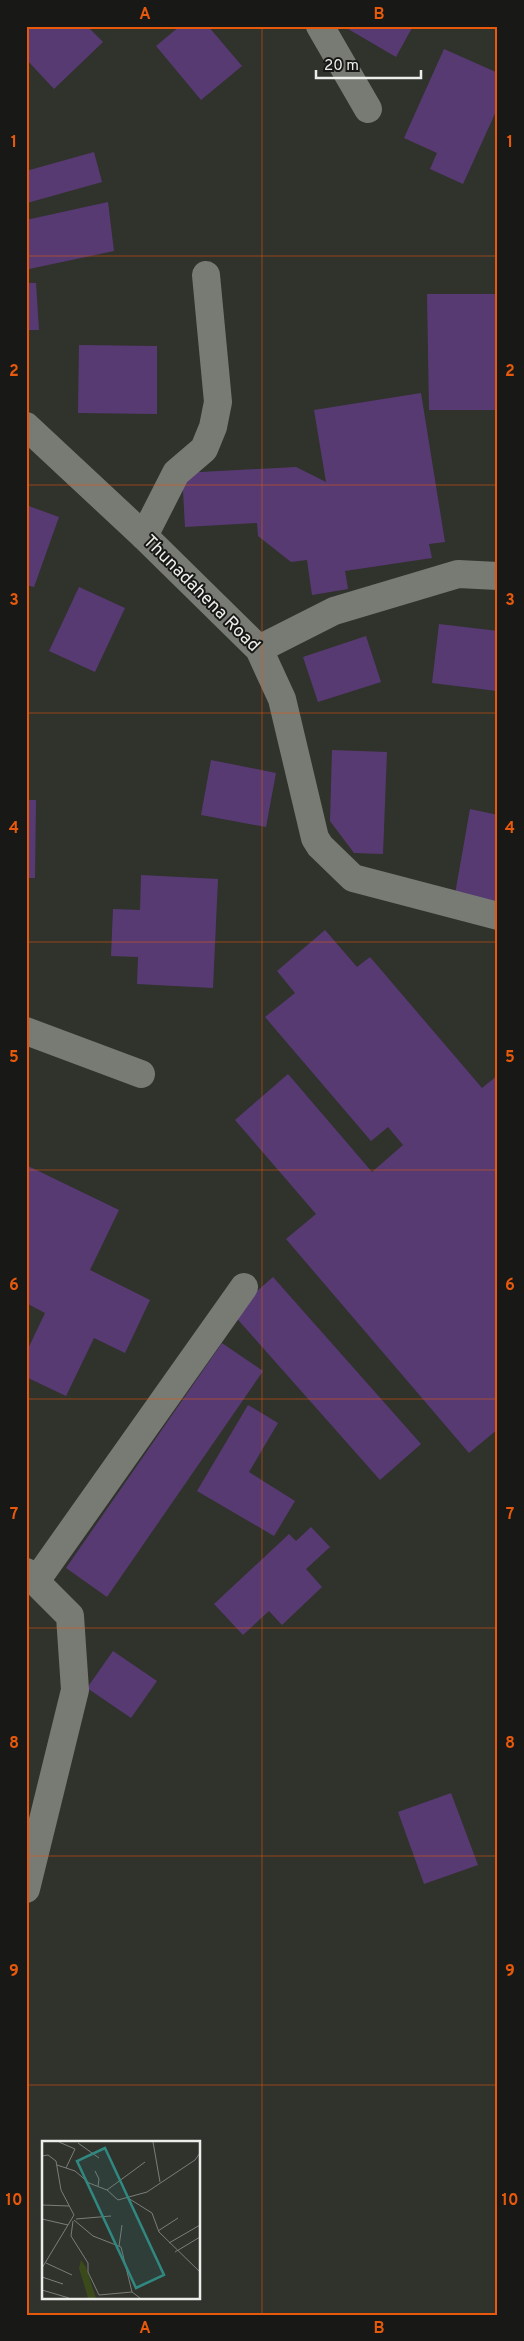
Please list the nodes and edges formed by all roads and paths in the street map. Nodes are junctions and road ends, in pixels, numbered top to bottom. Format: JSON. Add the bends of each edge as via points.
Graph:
{"nodes":[{"id":1,"x":320,"y":26,"type":"edge"},
{"id":2,"x":368,"y":109,"type":"dead end"},
{"id":3,"x":206,"y":275,"type":"dead end"},
{"id":4,"x":26,"y":426,"type":"edge"},
{"id":5,"x":144,"y":536,"type":"junction"},
{"id":6,"x":498,"y":576,"type":"edge"},
{"id":7,"x":259,"y":649,"type":"junction"},
{"id":8,"x":498,"y":916,"type":"edge"},
{"id":9,"x":26,"y":1031,"type":"edge"},
{"id":10,"x":141,"y":1074,"type":"dead end"},
{"id":11,"x":244,"y":1287,"type":"dead end"},
{"id":12,"x":31,"y":1577,"type":"edge"},
{"id":13,"x":26,"y":1889,"type":"edge"}],
"edges":[{"from":1,"to":2,"type":"street"},
{"from":3,"to":5,"type":"street","via":[[218,402],[213,427],[204,450],[176,473]]},
{"from":4,"to":5,"type":"street","name":"Thunadahena Road"},
{"from":5,"to":7,"type":"street","name":"Thunadahena Road"},
{"from":6,"to":7,"type":"street","via":[[458,574],[334,611]]},
{"from":7,"to":8,"type":"street","name":"Thunadahena Road","via":[[282,699],[314,838],[320,846],[353,878]]},
{"from":9,"to":10,"type":"street"},
{"from":11,"to":12,"type":"street"},
{"from":12,"to":13,"type":"street","via":[[70,1616],[75,1690]]}]}
